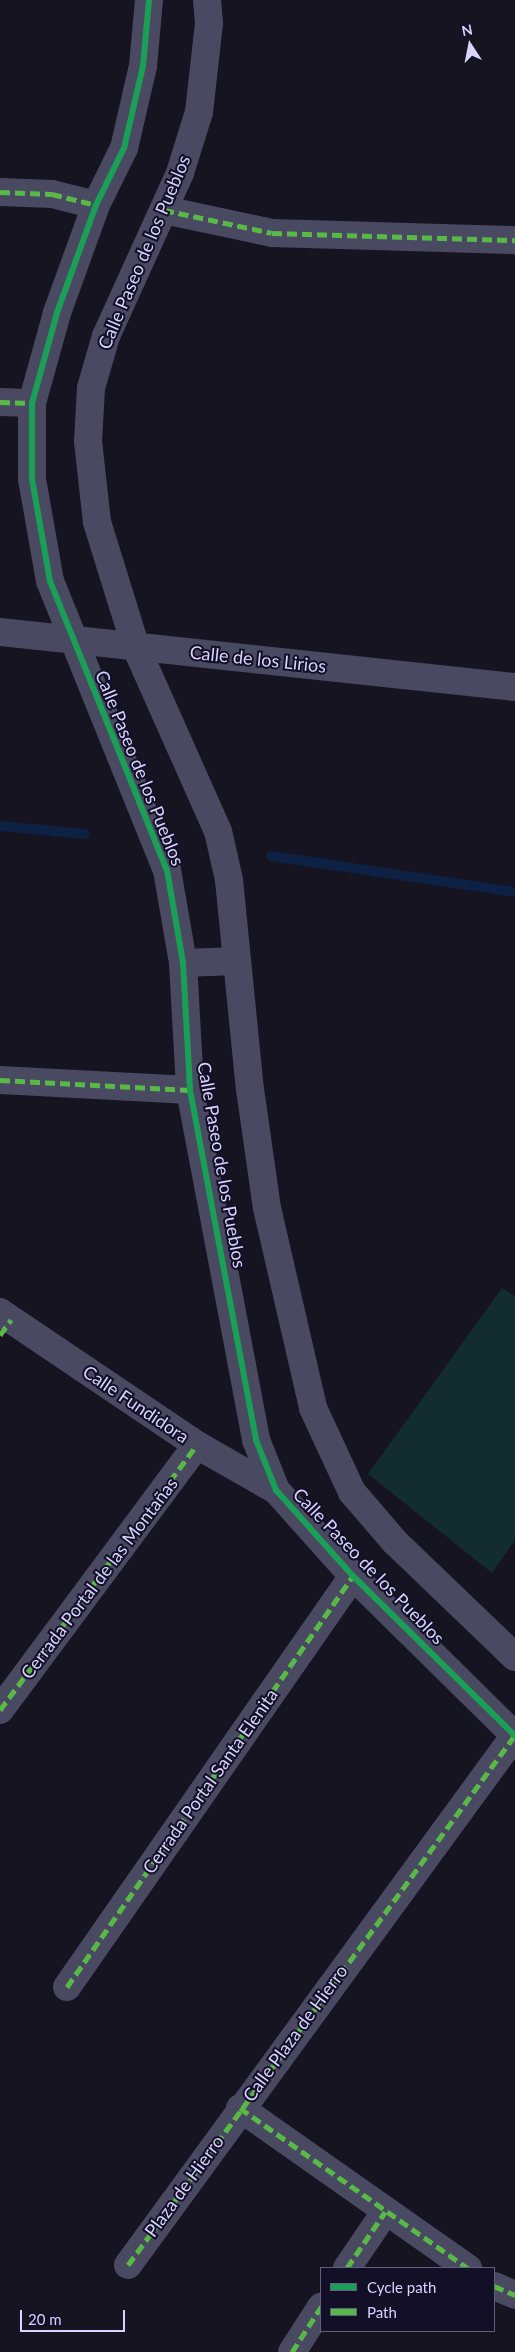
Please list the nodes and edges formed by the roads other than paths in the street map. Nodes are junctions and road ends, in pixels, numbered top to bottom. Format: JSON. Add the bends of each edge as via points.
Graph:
{"nodes":[{"id":1,"x":149,"y":0,"type":"edge"},
{"id":2,"x":207,"y":0,"type":"edge"},
{"id":3,"x":0,"y":192,"type":"edge"},
{"id":4,"x":96,"y":205,"type":"junction"},
{"id":5,"x":164,"y":210,"type":"junction"},
{"id":6,"x":515,"y":240,"type":"edge"},
{"id":7,"x":0,"y":402,"type":"edge"},
{"id":8,"x":32,"y":403,"type":"junction"},
{"id":9,"x":0,"y":632,"type":"edge"},
{"id":10,"x":71,"y":638,"type":"junction"},
{"id":11,"x":135,"y":645,"type":"junction"},
{"id":12,"x":515,"y":688,"type":"edge"},
{"id":13,"x":237,"y":961,"type":"junction"},
{"id":14,"x":183,"y":964,"type":"junction"},
{"id":15,"x":0,"y":1080,"type":"edge"},
{"id":16,"x":190,"y":1090,"type":"junction"},
{"id":17,"x":4,"y":1322,"type":"edge"},
{"id":18,"x":197,"y":1445,"type":"junction"},
{"id":19,"x":276,"y":1490,"type":"junction"},
{"id":20,"x":353,"y":1576,"type":"junction"},
{"id":21,"x":515,"y":1657,"type":"edge"},
{"id":22,"x":0,"y":1710,"type":"edge"},
{"id":23,"x":515,"y":1735,"type":"edge"},
{"id":24,"x":67,"y":1986,"type":"dead end"},
{"id":25,"x":240,"y":2108,"type":"junction"},
{"id":26,"x":385,"y":2212,"type":"junction"},
{"id":27,"x":128,"y":2265,"type":"dead end"},
{"id":28,"x":349,"y":2267,"type":"edge"},
{"id":29,"x":467,"y":2267,"type":"edge"},
{"id":30,"x":495,"y":2286,"type":"edge"},
{"id":31,"x":515,"y":2295,"type":"edge"},
{"id":32,"x":320,"y":2310,"type":"edge"},
{"id":33,"x":292,"y":2352,"type":"edge"}],
"edges":[{"from":1,"to":4,"type":"street","name":"Calle Paseo de los Pueblos","via":[[143,66],[124,148]]},
{"from":2,"to":5,"type":"street","name":"Calle Paseo de los Pueblos","via":[[209,23],[200,112]]},
{"from":3,"to":4,"type":"street","via":[[52,194]]},
{"from":4,"to":8,"type":"street","name":"Calle Paseo de los Pueblos","via":[[56,312]]},
{"from":5,"to":6,"type":"street","via":[[272,233]]},
{"from":5,"to":11,"type":"street","name":"Calle Paseo de los Pueblos","via":[[106,336],[91,388],[88,441],[97,522]]},
{"from":7,"to":8,"type":"street"},
{"from":8,"to":10,"type":"street","name":"Calle Paseo de los Pueblos","via":[[32,479],[50,581]]},
{"from":9,"to":10,"type":"street","name":"Calle de los Lirios"},
{"from":10,"to":11,"type":"street","name":"Calle de los Lirios"},
{"from":10,"to":14,"type":"street","name":"Calle Paseo de los Pueblos","via":[[167,870]]},
{"from":11,"to":12,"type":"street","name":"Calle de los Lirios"},
{"from":11,"to":13,"type":"street","name":"Calle Paseo de los Pueblos","via":[[218,831],[229,880]]},
{"from":13,"to":14,"type":"street"},
{"from":13,"to":21,"type":"street","name":"Calle Paseo de los Pueblos","via":[[250,1089],[267,1208],[313,1408],[352,1492],[395,1542]]},
{"from":14,"to":16,"type":"street","name":"Calle Paseo de los Pueblos"},
{"from":15,"to":16,"type":"street"},
{"from":16,"to":19,"type":"street","name":"Calle Paseo de los Pueblos","via":[[256,1440]]},
{"from":17,"to":18,"type":"street","name":"Calle Fundidora"},
{"from":18,"to":19,"type":"street","name":"Calle Fundidora"},
{"from":18,"to":22,"type":"street","name":"Cerrada Portal de las Montañas"},
{"from":19,"to":20,"type":"street","name":"Calle Paseo de los Pueblos"},
{"from":20,"to":23,"type":"street","name":"Calle Paseo de los Pueblos"},
{"from":20,"to":24,"type":"street","name":"Cerrada Portal Santa Elenita"},
{"from":23,"to":25,"type":"street","name":"Calle Plaza de Hierro"},
{"from":25,"to":26,"type":"street","name":"Calle Plaza de Hierro"},
{"from":25,"to":27,"type":"street","name":"Plaza de Hierro"},
{"from":26,"to":28,"type":"street"},
{"from":26,"to":29,"type":"street","name":"Calle Plaza de Hierro"},
{"from":30,"to":31,"type":"street"},
{"from":32,"to":33,"type":"street"}]}
